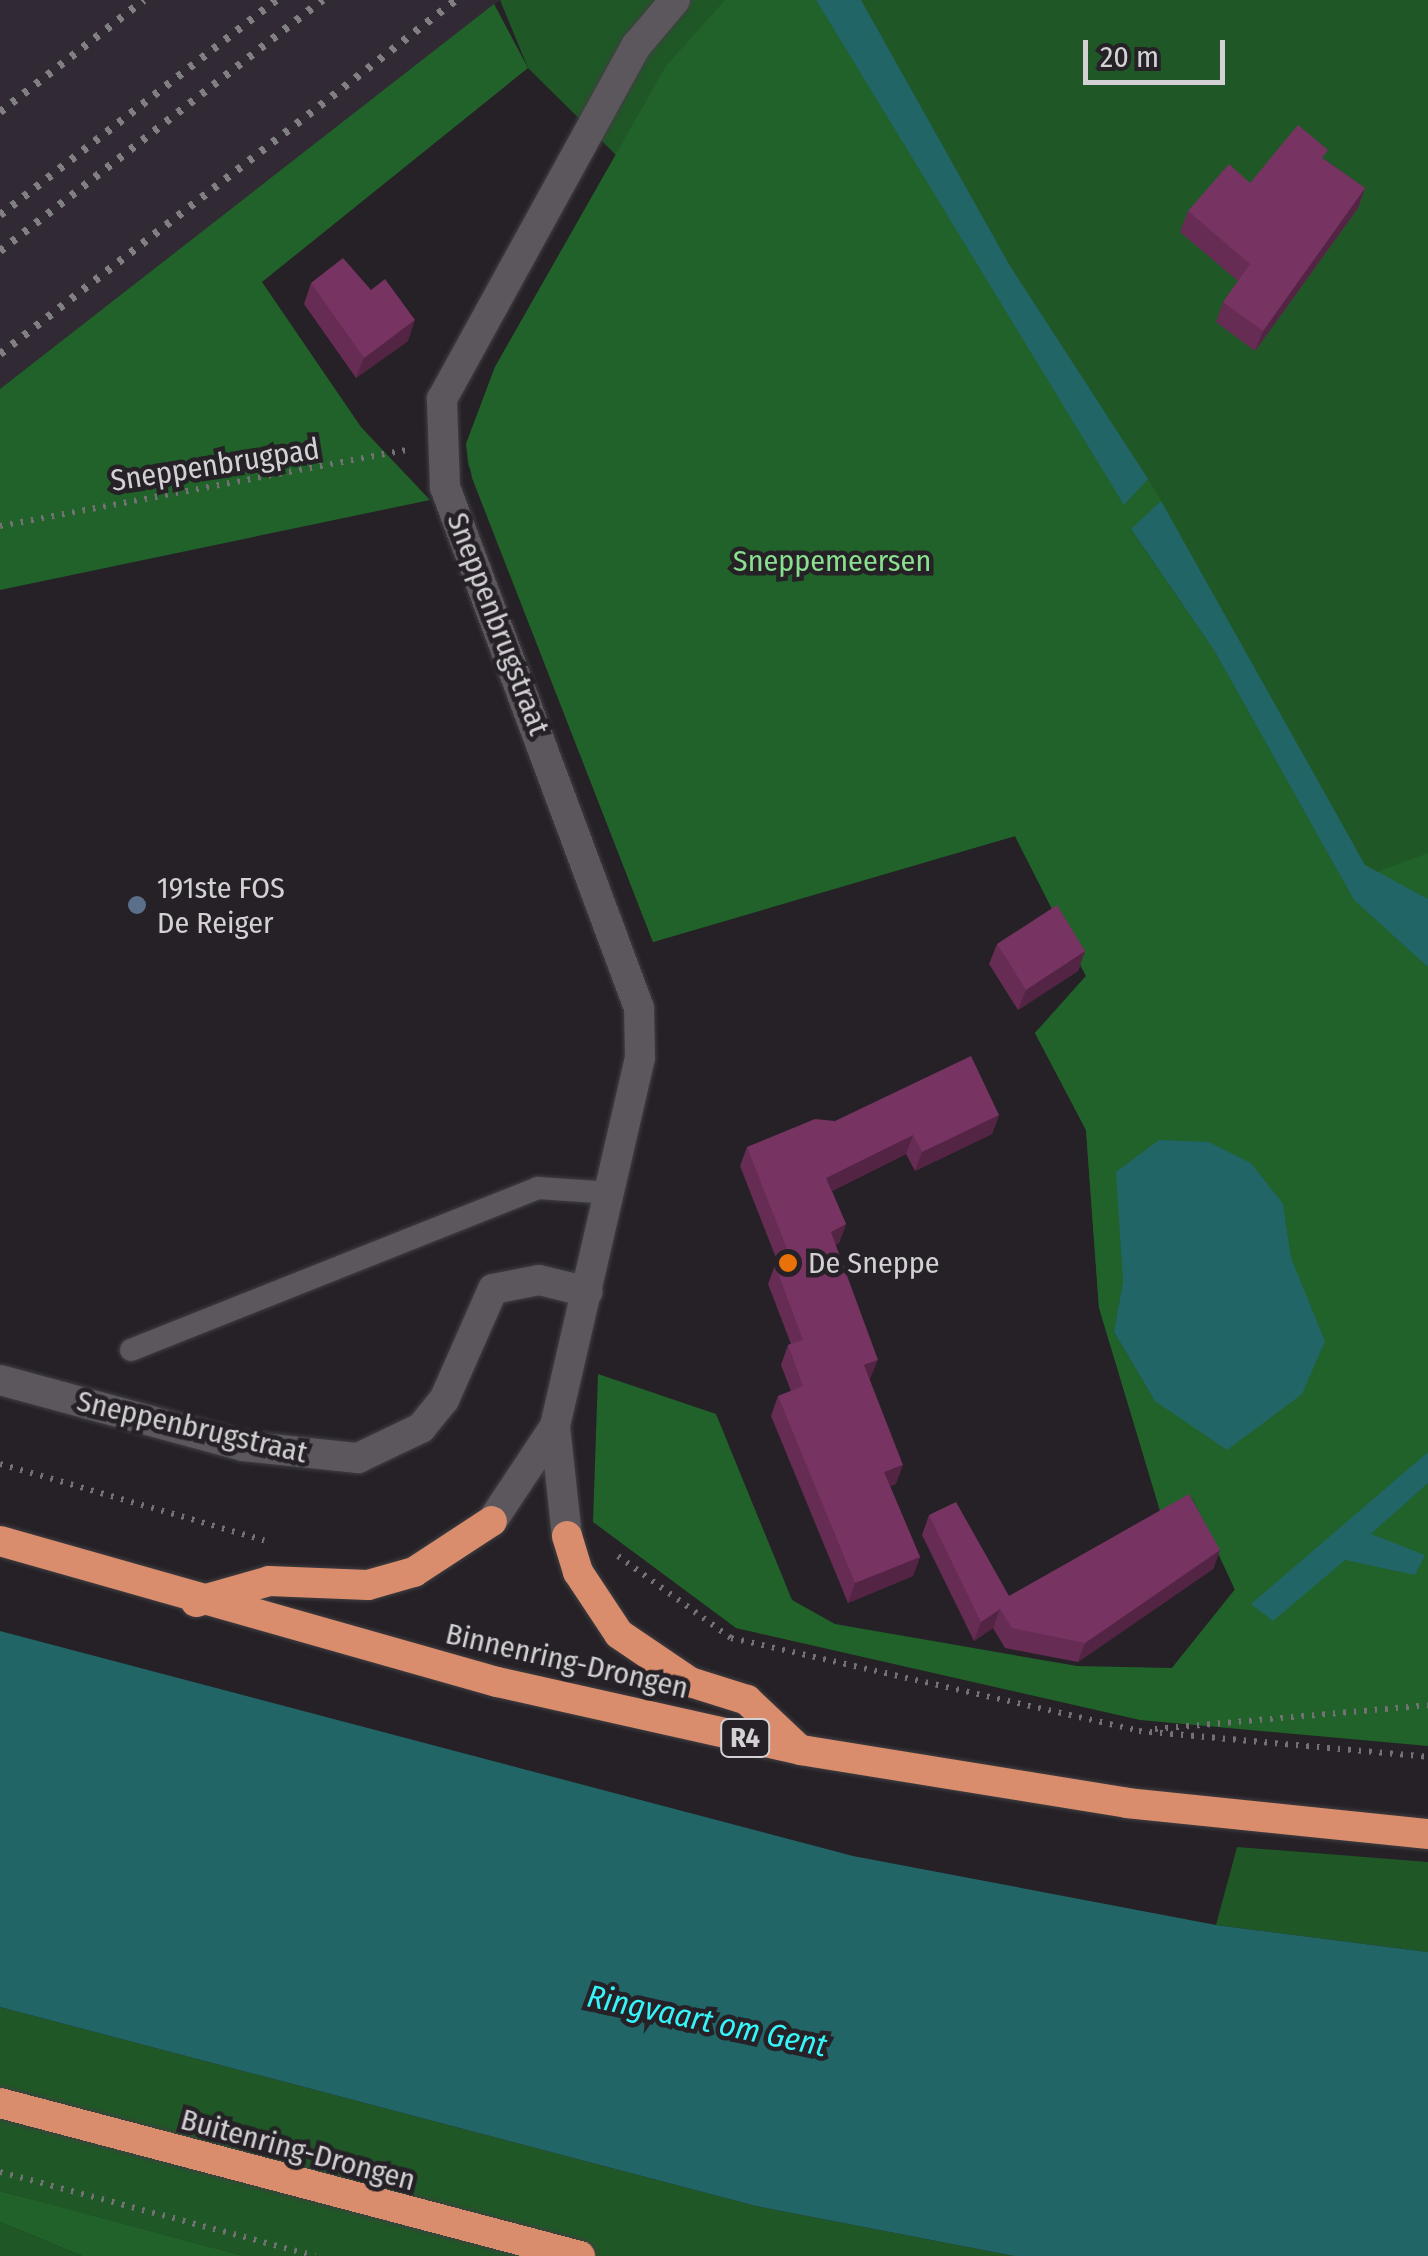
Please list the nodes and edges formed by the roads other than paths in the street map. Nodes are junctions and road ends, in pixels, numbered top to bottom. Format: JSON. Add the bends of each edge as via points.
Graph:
{"nodes":[{"id":1,"x":674,"y":0,"type":"edge"},
{"id":2,"x":612,"y":1193,"type":"junction"},
{"id":3,"x":588,"y":1292,"type":"junction"},
{"id":4,"x":131,"y":1350,"type":"dead end"},
{"id":5,"x":0,"y":1380,"type":"edge"},
{"id":6,"x":555,"y":1426,"type":"junction"},
{"id":7,"x":492,"y":1521,"type":"joint"},
{"id":8,"x":568,"y":1536,"type":"joint"},
{"id":9,"x":0,"y":1541,"type":"edge"},
{"id":10,"x":195,"y":1602,"type":"junction"},
{"id":11,"x":801,"y":1750,"type":"junction"},
{"id":12,"x":1428,"y":1834,"type":"edge"},
{"id":13,"x":0,"y":2104,"type":"edge"},
{"id":14,"x":580,"y":2256,"type":"edge"}],
"edges":[{"from":1,"to":2,"type":"street","name":"Sneppenbrugstraat","via":[[636,46],[463,350],[442,399],[437,448],[639,1008],[640,1058]]},
{"from":2,"to":3,"type":"street","name":"Sneppenbrugstraat"},
{"from":2,"to":4,"type":"lane","via":[[538,1188]]},
{"from":3,"to":5,"type":"street","name":"Sneppenbrugstraat","via":[[514,1279],[493,1289],[444,1400],[421,1428],[358,1458],[243,1446]]},
{"from":3,"to":6,"type":"street","name":"Sneppenbrugstraat"},
{"from":6,"to":7,"type":"street","name":"Sneppenbrugstraat"},
{"from":6,"to":8,"type":"street"},
{"from":7,"to":10,"type":"highway","via":[[414,1572],[368,1585],[270,1581]]},
{"from":8,"to":11,"type":"highway","via":[[578,1572],[619,1634],[690,1682],[746,1700]]},
{"from":9,"to":10,"type":"highway","name":"Binnenring-Drongen","number":"R4"},
{"from":10,"to":11,"type":"highway","name":"Binnenring-Drongen","number":"R4"},
{"from":11,"to":12,"type":"highway","name":"Binnenring-Drongen","number":"R4","via":[[1126,1804]]},
{"from":13,"to":14,"type":"highway","name":"Buitenring-Drongen"}]}
